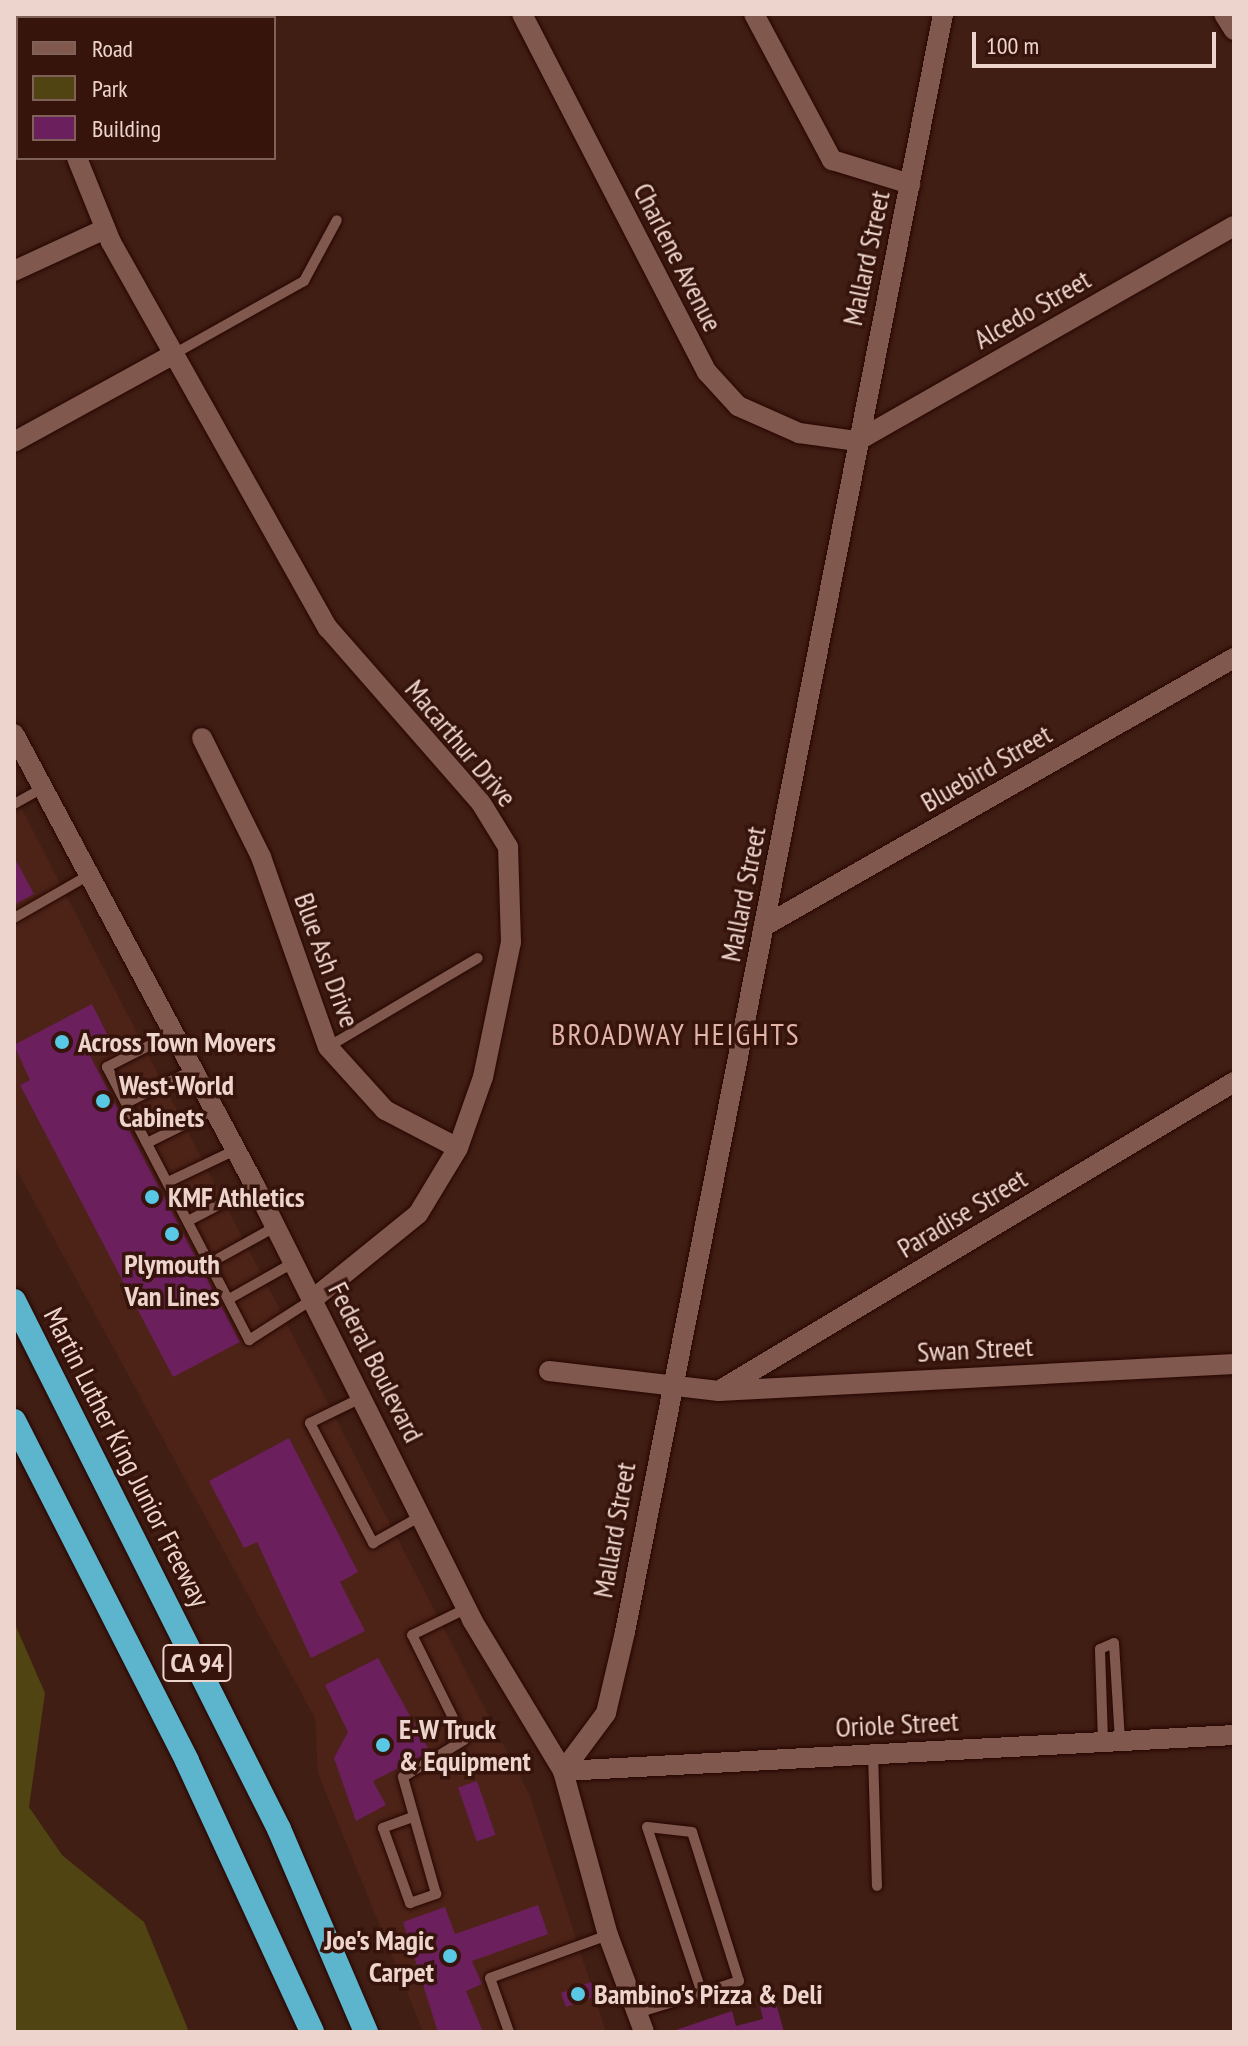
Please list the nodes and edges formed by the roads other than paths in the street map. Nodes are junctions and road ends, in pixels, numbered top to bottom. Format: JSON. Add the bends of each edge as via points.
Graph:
{"nodes":[{"id":1,"x":522,"y":14,"type":"edge"},
{"id":2,"x":754,"y":14,"type":"edge"},
{"id":3,"x":943,"y":14,"type":"edge"},
{"id":4,"x":1224,"y":14,"type":"edge"},
{"id":5,"x":1234,"y":30,"type":"edge"},
{"id":6,"x":78,"y":160,"type":"edge"},
{"id":7,"x":910,"y":184,"type":"junction"},
{"id":8,"x":337,"y":220,"type":"dead end"},
{"id":9,"x":1234,"y":226,"type":"edge"},
{"id":10,"x":105,"y":229,"type":"junction"},
{"id":11,"x":14,"y":271,"type":"edge"},
{"id":12,"x":174,"y":354,"type":"junction"},
{"id":13,"x":857,"y":441,"type":"junction"},
{"id":14,"x":14,"y":442,"type":"edge"},
{"id":15,"x":1234,"y":658,"type":"edge"},
{"id":16,"x":14,"y":734,"type":"edge"},
{"id":17,"x":202,"y":738,"type":"dead end"},
{"id":18,"x":43,"y":788,"type":"junction"},
{"id":19,"x":14,"y":804,"type":"edge"},
{"id":20,"x":89,"y":875,"type":"junction"},
{"id":21,"x":14,"y":918,"type":"edge"},
{"id":22,"x":766,"y":925,"type":"junction"},
{"id":23,"x":478,"y":958,"type":"dead end"},
{"id":24,"x":172,"y":1034,"type":"junction"},
{"id":25,"x":328,"y":1047,"type":"junction"},
{"id":26,"x":193,"y":1070,"type":"junction"},
{"id":27,"x":1234,"y":1082,"type":"edge"},
{"id":28,"x":126,"y":1103,"type":"junction"},
{"id":29,"x":214,"y":1110,"type":"junction"},
{"id":30,"x":147,"y":1143,"type":"junction"},
{"id":31,"x":458,"y":1148,"type":"junction"},
{"id":32,"x":235,"y":1150,"type":"junction"},
{"id":33,"x":168,"y":1182,"type":"junction"},
{"id":34,"x":255,"y":1186,"type":"junction"},
{"id":35,"x":188,"y":1221,"type":"junction"},
{"id":36,"x":275,"y":1227,"type":"junction"},
{"id":37,"x":294,"y":1262,"type":"junction"},
{"id":38,"x":210,"y":1263,"type":"junction"},
{"id":39,"x":229,"y":1299,"type":"junction"},
{"id":40,"x":313,"y":1299,"type":"junction"},
{"id":41,"x":14,"y":1301,"type":"edge"},
{"id":42,"x":1234,"y":1364,"type":"edge"},
{"id":43,"x":549,"y":1371,"type":"dead end"},
{"id":44,"x":668,"y":1389,"type":"junction"},
{"id":45,"x":719,"y":1391,"type":"junction"},
{"id":46,"x":363,"y":1397,"type":"junction"},
{"id":47,"x":14,"y":1421,"type":"edge"},
{"id":48,"x":421,"y":1516,"type":"junction"},
{"id":49,"x":467,"y":1608,"type":"junction"},
{"id":50,"x":1234,"y":1735,"type":"edge"},
{"id":51,"x":1111,"y":1741,"type":"junction"},
{"id":52,"x":873,"y":1753,"type":"junction"},
{"id":53,"x":563,"y":1771,"type":"junction"},
{"id":54,"x":410,"y":1818,"type":"junction"},
{"id":55,"x":877,"y":1886,"type":"dead end"},
{"id":56,"x":608,"y":1935,"type":"junction"},
{"id":57,"x":702,"y":1993,"type":"junction"},
{"id":58,"x":640,"y":2022,"type":"edge"},
{"id":59,"x":312,"y":2032,"type":"edge"},
{"id":60,"x":366,"y":2032,"type":"edge"},
{"id":61,"x":509,"y":2032,"type":"edge"}],
"edges":[{"from":1,"to":13,"type":"street","name":"Charlene Avenue","via":[[707,372],[738,406],[775,425]]},
{"from":2,"to":7,"type":"street","via":[[832,160]]},
{"from":3,"to":7,"type":"street","name":"Mallard Street"},
{"from":4,"to":5,"type":"street"},
{"from":6,"to":10,"type":"street","name":"Macarthur Drive"},
{"from":7,"to":13,"type":"street","name":"Mallard Street"},
{"from":8,"to":12,"type":"lane","via":[[304,281]]},
{"from":9,"to":13,"type":"street","name":"Alcedo Street"},
{"from":10,"to":11,"type":"street"},
{"from":10,"to":12,"type":"street","name":"Macarthur Drive"},
{"from":12,"to":14,"type":"street"},
{"from":12,"to":31,"type":"street","name":"Macarthur Drive","via":[[328,628],[481,803],[508,847],[511,942],[483,1077]]},
{"from":13,"to":22,"type":"street","name":"Mallard Street"},
{"from":15,"to":22,"type":"street","name":"Bluebird Street"},
{"from":16,"to":18,"type":"street","name":"Federal Boulevard"},
{"from":17,"to":25,"type":"street","name":"Blue Ash Drive","via":[[261,857]]},
{"from":18,"to":19,"type":"lane"},
{"from":18,"to":20,"type":"street","name":"Federal Boulevard"},
{"from":20,"to":21,"type":"lane"},
{"from":20,"to":24,"type":"street","name":"Federal Boulevard"},
{"from":22,"to":44,"type":"street","name":"Mallard Street"},
{"from":23,"to":25,"type":"lane"},
{"from":24,"to":26,"type":"street","name":"Federal Boulevard"},
{"from":24,"to":28,"type":"lane","via":[[107,1067]]},
{"from":25,"to":31,"type":"street","name":"Blue Ash Drive","via":[[385,1110]]},
{"from":26,"to":28,"type":"lane"},
{"from":26,"to":29,"type":"street","name":"Federal Boulevard"},
{"from":27,"to":45,"type":"street","name":"Paradise Street"},
{"from":28,"to":30,"type":"lane"},
{"from":29,"to":30,"type":"lane"},
{"from":29,"to":32,"type":"street","name":"Federal Boulevard"},
{"from":30,"to":33,"type":"lane"},
{"from":31,"to":40,"type":"street","name":"Macarthur Drive","via":[[418,1214]]},
{"from":32,"to":33,"type":"lane"},
{"from":32,"to":34,"type":"street","name":"Federal Boulevard"},
{"from":33,"to":35,"type":"lane"},
{"from":34,"to":35,"type":"lane"},
{"from":34,"to":36,"type":"street","name":"Federal Boulevard"},
{"from":35,"to":38,"type":"lane"},
{"from":36,"to":37,"type":"street","name":"Federal Boulevard"},
{"from":36,"to":38,"type":"lane"},
{"from":37,"to":39,"type":"lane"},
{"from":37,"to":40,"type":"street","name":"Federal Boulevard"},
{"from":38,"to":39,"type":"lane"},
{"from":39,"to":40,"type":"lane","via":[[249,1340]]},
{"from":40,"to":46,"type":"street","name":"Federal Boulevard"},
{"from":41,"to":60,"type":"highway","name":"Martin Luther King Junior Freeway","number":"CA 94","via":[[279,1829]]},
{"from":42,"to":45,"type":"street","name":"Swan Street"},
{"from":43,"to":44,"type":"street","name":"Swan Street"},
{"from":44,"to":45,"type":"street","name":"Swan Street"},
{"from":44,"to":53,"type":"street","name":"Mallard Street","via":[[606,1713]]},
{"from":46,"to":48,"type":"street","name":"Federal Boulevard"},
{"from":46,"to":48,"type":"lane","via":[[310,1423],[373,1543]]},
{"from":47,"to":59,"type":"highway","number":"CA 94","via":[[187,1761]]},
{"from":48,"to":49,"type":"street","name":"Federal Boulevard"},
{"from":49,"to":53,"type":"street","name":"Federal Boulevard"},
{"from":49,"to":54,"type":"lane","via":[[412,1635],[464,1740],[403,1777]]},
{"from":50,"to":51,"type":"street","name":"Oriole Street"},
{"from":51,"to":51,"type":"lane","via":[[1100,1649],[1114,1643]]},
{"from":51,"to":52,"type":"street","name":"Oriole Street"},
{"from":52,"to":53,"type":"street","name":"Oriole Street"},
{"from":52,"to":55,"type":"lane"},
{"from":53,"to":56,"type":"street","name":"Federal Boulevard"},
{"from":54,"to":54,"type":"lane","via":[[436,1894],[410,1903],[383,1828]]},
{"from":56,"to":58,"type":"street","name":"Federal Boulevard"},
{"from":56,"to":61,"type":"lane","via":[[490,1978]]},
{"from":57,"to":57,"type":"lane","via":[[739,1981],[692,1832],[647,1827]]},
{"from":57,"to":58,"type":"lane"}]}
